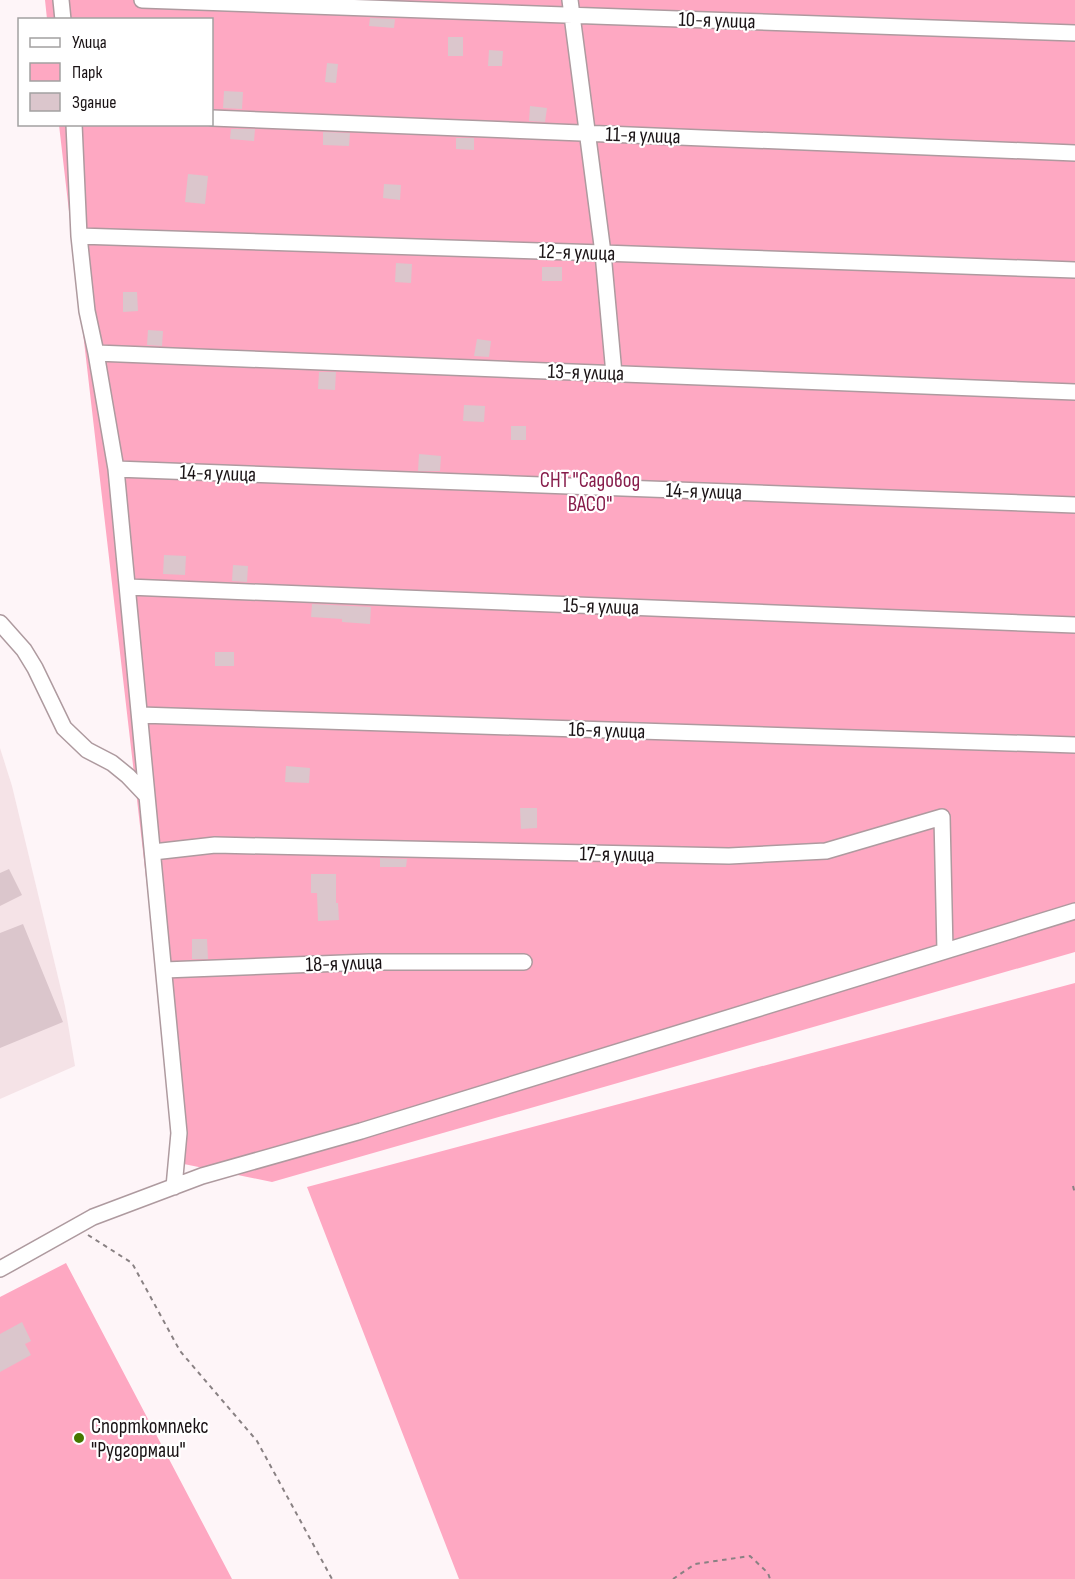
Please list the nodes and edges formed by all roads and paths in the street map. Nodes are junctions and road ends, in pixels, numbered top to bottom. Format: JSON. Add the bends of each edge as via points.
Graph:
{"nodes":[{"id":1,"x":61,"y":0,"type":"edge"},
{"id":2,"x":142,"y":0,"type":"edge"},
{"id":3,"x":571,"y":7,"type":"edge"},
{"id":4,"x":63,"y":18,"type":"edge"},
{"id":5,"x":1075,"y":33,"type":"edge"},
{"id":6,"x":213,"y":118,"type":"edge"},
{"id":7,"x":74,"y":126,"type":"edge"},
{"id":8,"x":587,"y":133,"type":"junction"},
{"id":9,"x":1075,"y":153,"type":"edge"},
{"id":10,"x":79,"y":236,"type":"junction"},
{"id":11,"x":603,"y":253,"type":"junction"},
{"id":12,"x":1075,"y":270,"type":"edge"},
{"id":13,"x":96,"y":353,"type":"junction"},
{"id":14,"x":614,"y":374,"type":"junction"},
{"id":15,"x":1075,"y":392,"type":"edge"},
{"id":16,"x":116,"y":469,"type":"junction"},
{"id":17,"x":1075,"y":505,"type":"edge"},
{"id":18,"x":128,"y":587,"type":"junction"},
{"id":19,"x":0,"y":623,"type":"edge"},
{"id":20,"x":1075,"y":625,"type":"edge"},
{"id":21,"x":140,"y":715,"type":"junction"},
{"id":22,"x":1075,"y":745,"type":"edge"},
{"id":23,"x":147,"y":796,"type":"junction"},
{"id":24,"x":153,"y":852,"type":"junction"},
{"id":25,"x":1075,"y":911,"type":"edge"},
{"id":26,"x":945,"y":951,"type":"junction"},
{"id":27,"x":524,"y":962,"type":"dead end"},
{"id":28,"x":164,"y":970,"type":"junction"},
{"id":29,"x":1073,"y":1186,"type":"dead end"},
{"id":30,"x":174,"y":1187,"type":"junction"},
{"id":31,"x":1075,"y":1194,"type":"edge"},
{"id":32,"x":76,"y":1227,"type":"junction"},
{"id":33,"x":0,"y":1269,"type":"edge"},
{"id":34,"x":332,"y":1579,"type":"edge"},
{"id":35,"x":673,"y":1579,"type":"edge"},
{"id":36,"x":770,"y":1579,"type":"edge"}],
"edges":[{"from":1,"to":4,"type":"street"},
{"from":2,"to":3,"type":"street","name":"10-я улица"},
{"from":3,"to":5,"type":"street","name":"10-я улица"},
{"from":3,"to":8,"type":"street"},
{"from":6,"to":8,"type":"street","name":"11-я улица"},
{"from":7,"to":10,"type":"street"},
{"from":8,"to":9,"type":"street","name":"11-я улица"},
{"from":8,"to":11,"type":"street"},
{"from":10,"to":11,"type":"street","name":"12-я улица"},
{"from":10,"to":13,"type":"street"},
{"from":11,"to":12,"type":"street","name":"12-я улица"},
{"from":11,"to":14,"type":"street"},
{"from":13,"to":14,"type":"street","name":"13-я улица"},
{"from":13,"to":16,"type":"street"},
{"from":14,"to":15,"type":"street","name":"13-я улица"},
{"from":16,"to":17,"type":"street","name":"14-я улица"},
{"from":16,"to":18,"type":"street"},
{"from":18,"to":20,"type":"street","name":"15-я улица"},
{"from":18,"to":21,"type":"street"},
{"from":19,"to":23,"type":"street","via":[[35,668],[64,728],[87,750],[128,776]]},
{"from":21,"to":22,"type":"street","name":"16-я улица"},
{"from":21,"to":23,"type":"street"},
{"from":23,"to":24,"type":"street"},
{"from":24,"to":26,"type":"street","name":"17-я улица","via":[[215,845],[729,856],[826,851],[942,817]]},
{"from":24,"to":28,"type":"street"},
{"from":25,"to":26,"type":"street"},
{"from":26,"to":30,"type":"street"},
{"from":27,"to":28,"type":"street","name":"18-я улица","via":[[369,962]]},
{"from":28,"to":30,"type":"street","via":[[179,1132]]},
{"from":29,"to":31,"type":"path"},
{"from":30,"to":32,"type":"street"},
{"from":32,"to":33,"type":"street"},
{"from":32,"to":34,"type":"path","via":[[132,1263],[180,1351],[256,1441]]},
{"from":35,"to":36,"type":"path","via":[[695,1564],[750,1556]]}]}
